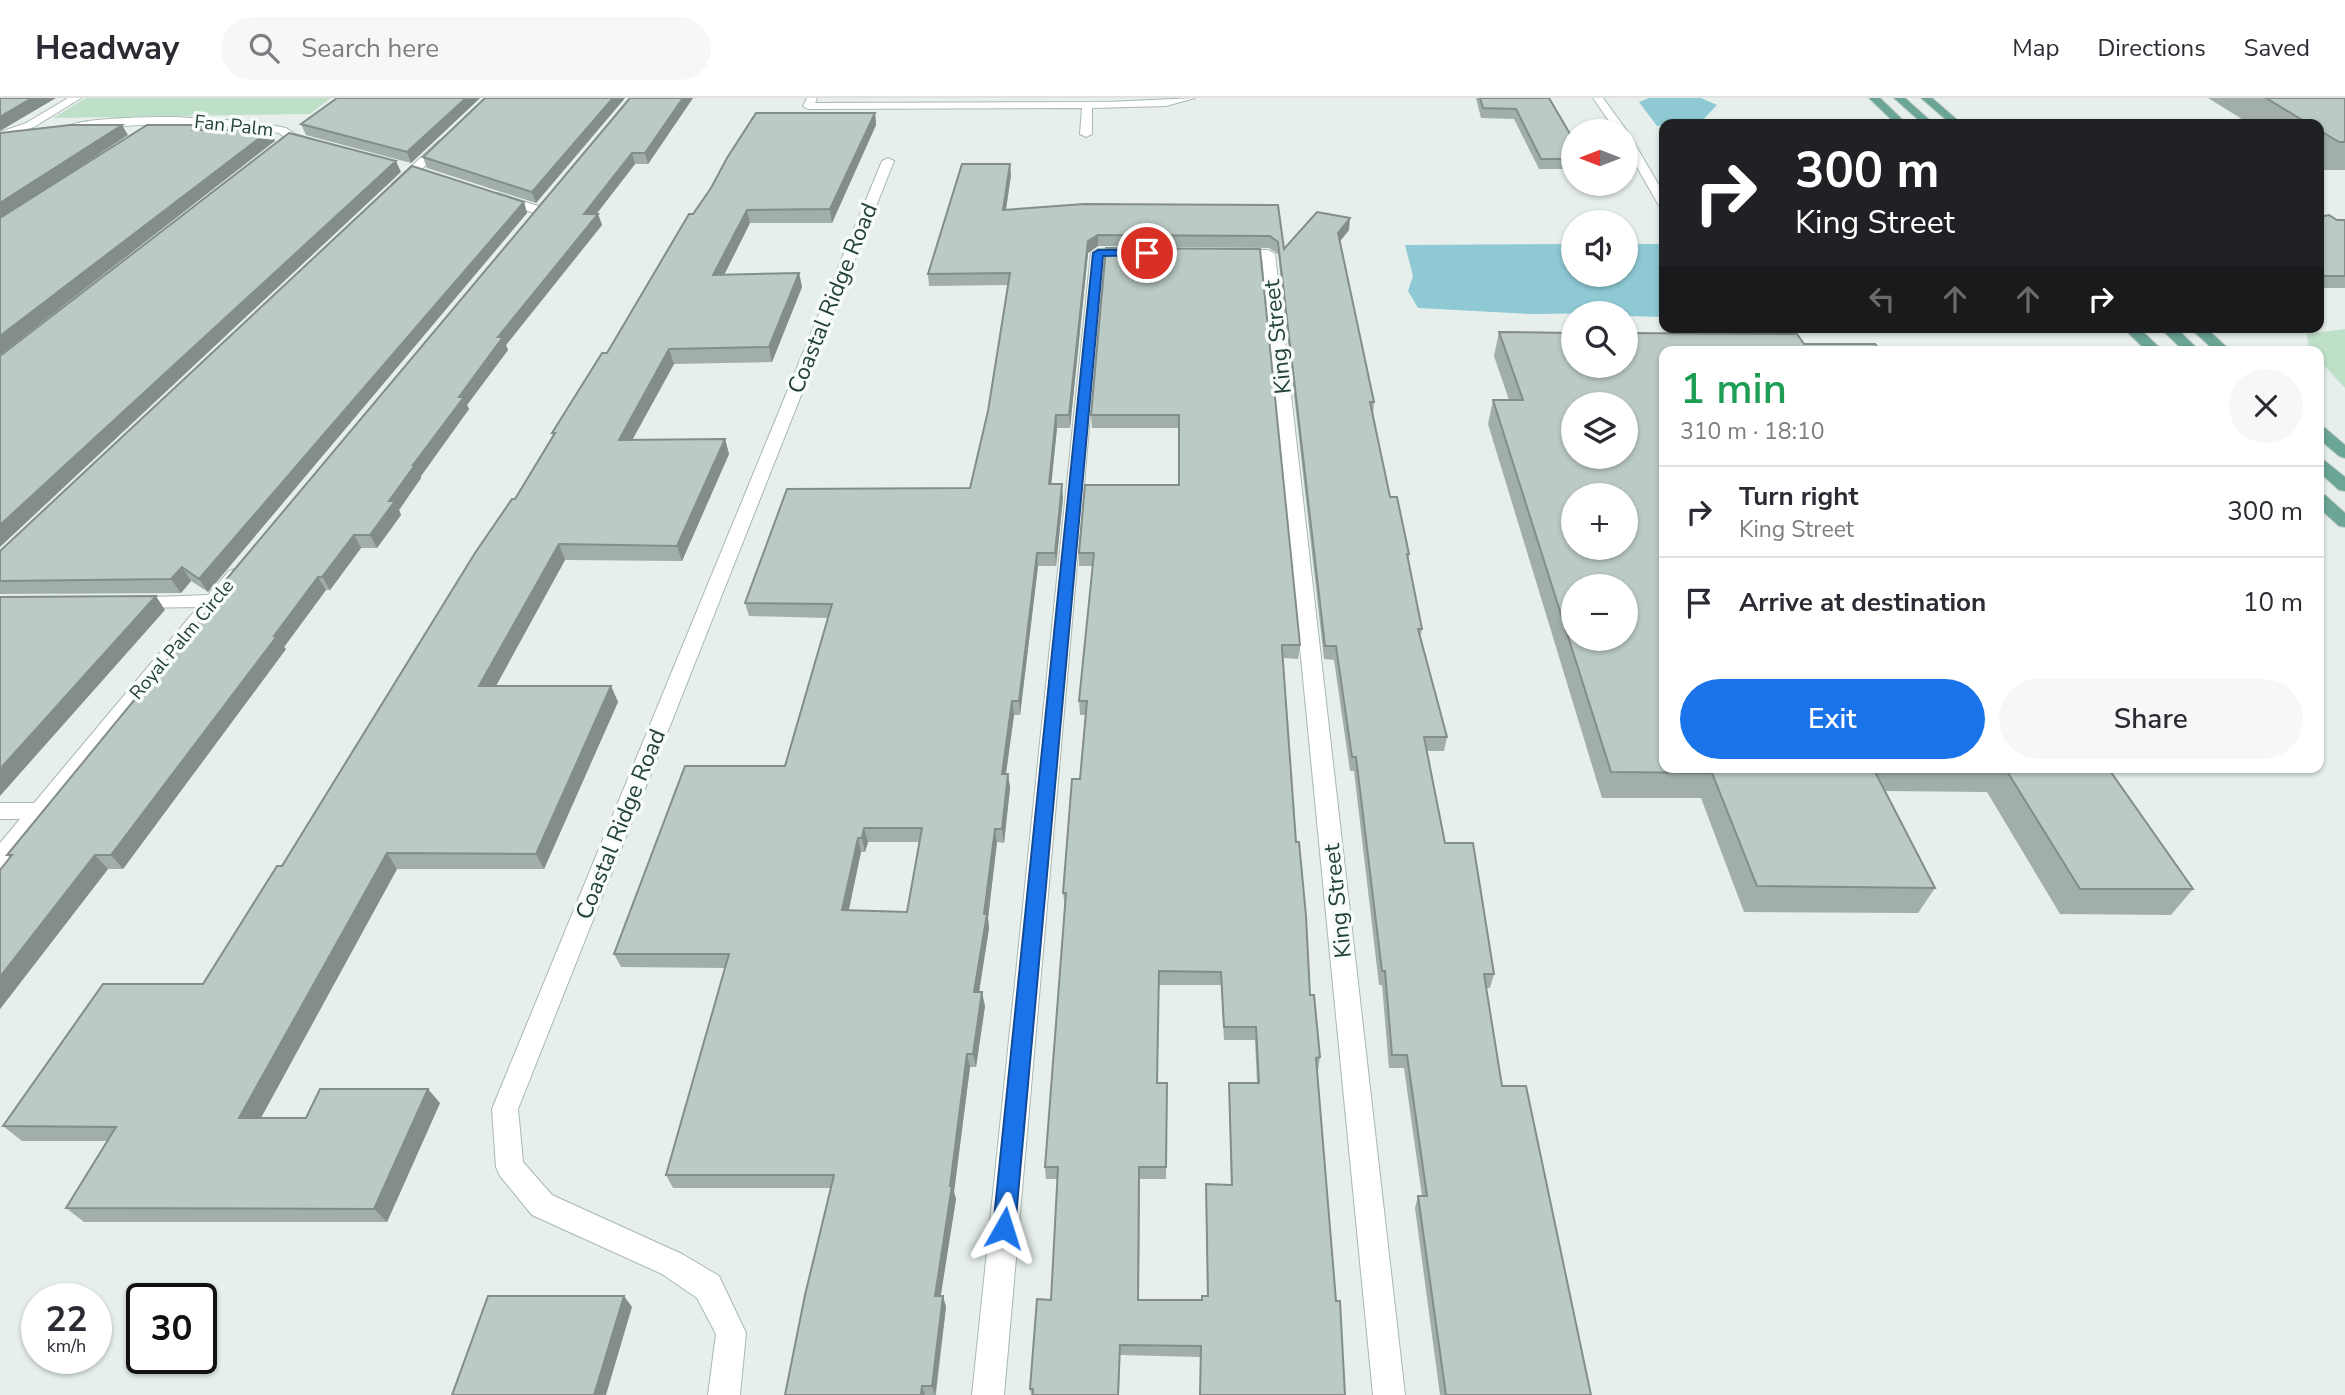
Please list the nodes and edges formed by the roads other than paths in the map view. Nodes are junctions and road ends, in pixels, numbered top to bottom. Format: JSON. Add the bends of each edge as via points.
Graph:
{"nodes":[{"id":1,"x":76,"y":98,"type":"edge"},
{"id":2,"x":812,"y":98,"type":"edge"},
{"id":3,"x":1190,"y":98,"type":"edge"},
{"id":4,"x":1598,"y":98,"type":"edge"},
{"id":5,"x":1874,"y":98,"type":"edge"},
{"id":6,"x":1899,"y":98,"type":"edge"},
{"id":7,"x":1926,"y":98,"type":"edge"},
{"id":8,"x":1087,"y":105,"type":"junction"},
{"id":9,"x":165,"y":119,"type":"junction"},
{"id":10,"x":1613,"y":119,"type":"edge"},
{"id":11,"x":1897,"y":119,"type":"edge"},
{"id":12,"x":1923,"y":119,"type":"edge"},
{"id":13,"x":1951,"y":119,"type":"edge"},
{"id":14,"x":54,"y":130,"type":"edge"},
{"id":15,"x":41,"y":132,"type":"edge"},
{"id":16,"x":143,"y":134,"type":"edge"},
{"id":17,"x":452,"y":134,"type":"edge"},
{"id":18,"x":1086,"y":134,"type":"dead end"},
{"id":19,"x":0,"y":138,"type":"edge"},
{"id":20,"x":331,"y":146,"type":"edge"},
{"id":21,"x":1638,"y":160,"type":"edge"},
{"id":22,"x":888,"y":162,"type":"dead end"},
{"id":23,"x":489,"y":194,"type":"edge"},
{"id":24,"x":1659,"y":195,"type":"edge"},
{"id":25,"x":384,"y":198,"type":"edge"},
{"id":26,"x":540,"y":211,"type":"edge"},
{"id":27,"x":1150,"y":253,"type":"edge"},
{"id":28,"x":1216,"y":254,"type":"edge"},
{"id":29,"x":2136,"y":333,"type":"edge"},
{"id":30,"x":2173,"y":333,"type":"edge"},
{"id":31,"x":2203,"y":333,"type":"edge"},
{"id":32,"x":2150,"y":346,"type":"edge"},
{"id":33,"x":2187,"y":346,"type":"edge"},
{"id":34,"x":2218,"y":346,"type":"edge"},
{"id":35,"x":2324,"y":435,"type":"edge"},
{"id":36,"x":2345,"y":453,"type":"edge"},
{"id":37,"x":2324,"y":468,"type":"edge"},
{"id":38,"x":2345,"y":486,"type":"edge"},
{"id":39,"x":2324,"y":503,"type":"edge"},
{"id":40,"x":2345,"y":522,"type":"edge"},
{"id":41,"x":248,"y":559,"type":"edge"},
{"id":42,"x":212,"y":601,"type":"junction"},
{"id":43,"x":119,"y":602,"type":"edge"},
{"id":44,"x":0,"y":811,"type":"edge"},
{"id":45,"x":40,"y":811,"type":"junction"},
{"id":46,"x":0,"y":859,"type":"edge"},
{"id":47,"x":724,"y":1395,"type":"edge"},
{"id":48,"x":988,"y":1395,"type":"edge"},
{"id":49,"x":1389,"y":1395,"type":"edge"}],
"edges":[{"from":1,"to":19,"type":"street"},
{"from":2,"to":8,"type":"street","via":[[808,106]]},
{"from":3,"to":8,"type":"street"},
{"from":4,"to":10,"type":"street"},
{"from":5,"to":11,"type":"main road"},
{"from":6,"to":12,"type":"main road"},
{"from":7,"to":13,"type":"main road"},
{"from":8,"to":18,"type":"street"},
{"from":9,"to":14,"type":"street","name":"Fan Palm"},
{"from":9,"to":16,"type":"street"},
{"from":9,"to":20,"type":"street","name":"Fan Palm","via":[[245,122]]},
{"from":15,"to":19,"type":"street"},
{"from":17,"to":25,"type":"street"},
{"from":21,"to":24,"type":"street"},
{"from":22,"to":47,"type":"street","name":"Coastal Ridge Road","via":[[505,1109],[510,1167],[542,1205],[672,1264],[708,1287],[730,1333]]},
{"from":23,"to":26,"type":"street"},
{"from":27,"to":48,"type":"street","via":[[1098,253]]},
{"from":28,"to":49,"type":"street","name":"King Street","via":[[1268,254]]},
{"from":29,"to":32,"type":"main road"},
{"from":30,"to":33,"type":"main road"},
{"from":31,"to":34,"type":"main road"},
{"from":35,"to":36,"type":"main road"},
{"from":37,"to":38,"type":"main road"},
{"from":39,"to":40,"type":"main road"},
{"from":41,"to":42,"type":"street","name":"Royal Palm Circle"},
{"from":42,"to":43,"type":"street"},
{"from":42,"to":45,"type":"street","name":"Royal Palm Circle"},
{"from":44,"to":45,"type":"street"},
{"from":45,"to":46,"type":"street","name":"Royal Palm Circle"}]}
